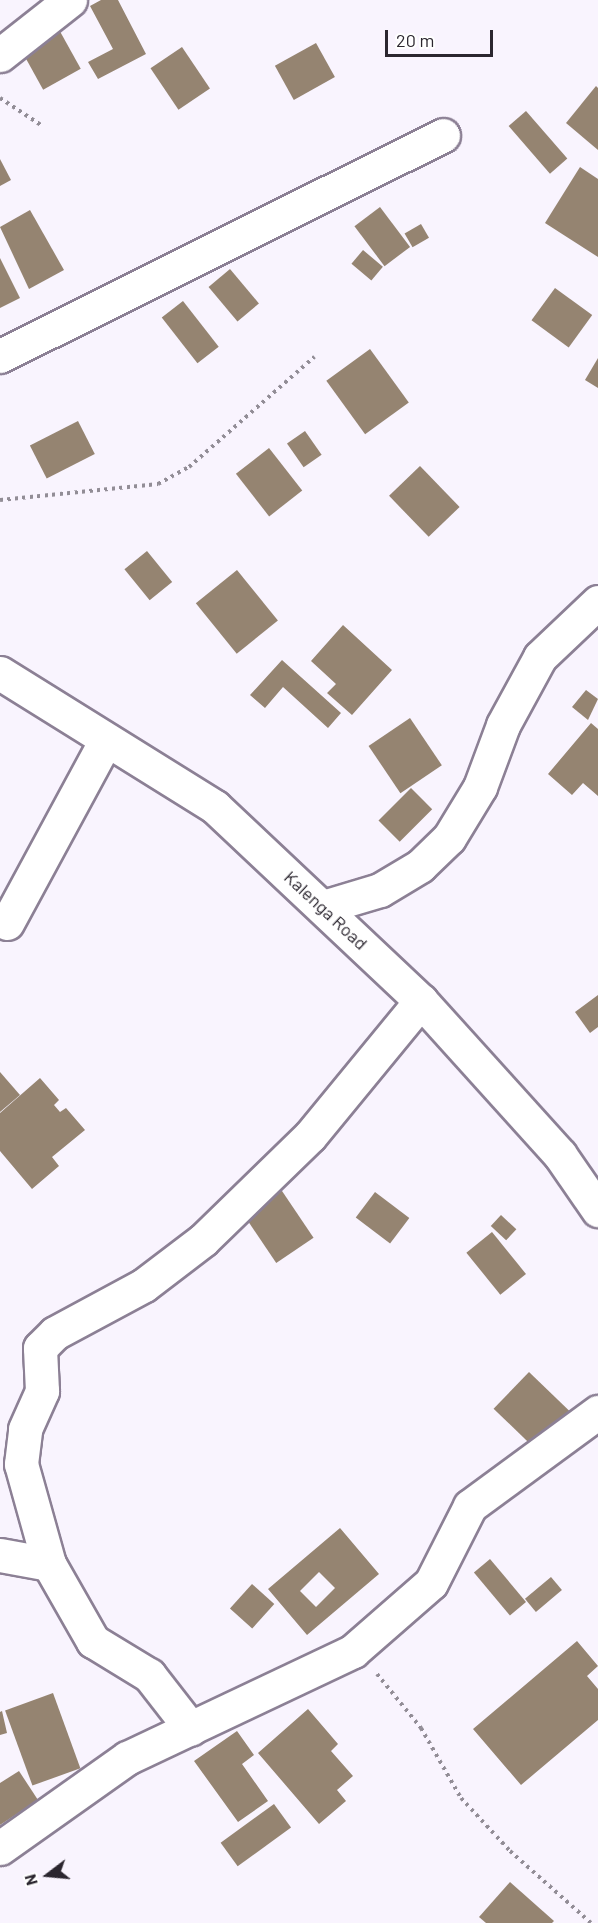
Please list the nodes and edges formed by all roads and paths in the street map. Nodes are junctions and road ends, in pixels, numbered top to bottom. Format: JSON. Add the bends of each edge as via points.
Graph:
{"nodes":[{"id":1,"x":70,"y":0,"type":"edge"},
{"id":2,"x":0,"y":55,"type":"edge"},
{"id":3,"x":0,"y":98,"type":"edge"},
{"id":4,"x":41,"y":125,"type":"dead end"},
{"id":5,"x":443,"y":135,"type":"dead end"},
{"id":6,"x":0,"y":356,"type":"edge"},
{"id":7,"x":314,"y":357,"type":"dead end"},
{"id":8,"x":0,"y":500,"type":"edge"},
{"id":9,"x":598,"y":602,"type":"edge"},
{"id":10,"x":0,"y":674,"type":"edge"},
{"id":11,"x":105,"y":742,"type":"junction"},
{"id":12,"x":323,"y":907,"type":"junction"},
{"id":13,"x":7,"y":923,"type":"dead end"},
{"id":14,"x":421,"y":1001,"type":"junction"},
{"id":15,"x":598,"y":1210,"type":"edge"},
{"id":16,"x":598,"y":1412,"type":"edge"},
{"id":17,"x":0,"y":1555,"type":"edge"},
{"id":18,"x":49,"y":1564,"type":"junction"},
{"id":19,"x":353,"y":1651,"type":"junction"},
{"id":20,"x":191,"y":1729,"type":"junction"},
{"id":21,"x":0,"y":1848,"type":"edge"},
{"id":22,"x":591,"y":1923,"type":"edge"}],
"edges":[{"from":1,"to":2,"type":"street"},
{"from":3,"to":4,"type":"path"},
{"from":5,"to":6,"type":"street"},
{"from":7,"to":8,"type":"path","via":[[274,387],[189,467],[158,484]]},
{"from":9,"to":12,"type":"street","via":[[540,657],[503,725],[480,787],[449,838],[420,866],[380,890]]},
{"from":10,"to":11,"type":"street","name":"Kalenga Road"},
{"from":11,"to":12,"type":"street","name":"Kalenga Road","via":[[215,807]]},
{"from":11,"to":13,"type":"street"},
{"from":12,"to":14,"type":"street","name":"Kalenga Road"},
{"from":14,"to":15,"type":"street","name":"Kalenga Road","via":[[560,1155]]},
{"from":14,"to":18,"type":"street","via":[[310,1136],[202,1240],[144,1285],[55,1333],[40,1348],[42,1391],[26,1429],[21,1464]]},
{"from":16,"to":19,"type":"street","via":[[470,1506],[431,1583]]},
{"from":17,"to":18,"type":"street"},
{"from":18,"to":20,"type":"street","via":[[93,1641],[149,1675]]},
{"from":19,"to":20,"type":"street","via":[[281,1681]]},
{"from":19,"to":22,"type":"path","via":[[399,1694],[461,1798]]},
{"from":20,"to":21,"type":"street","via":[[127,1758]]}]}
